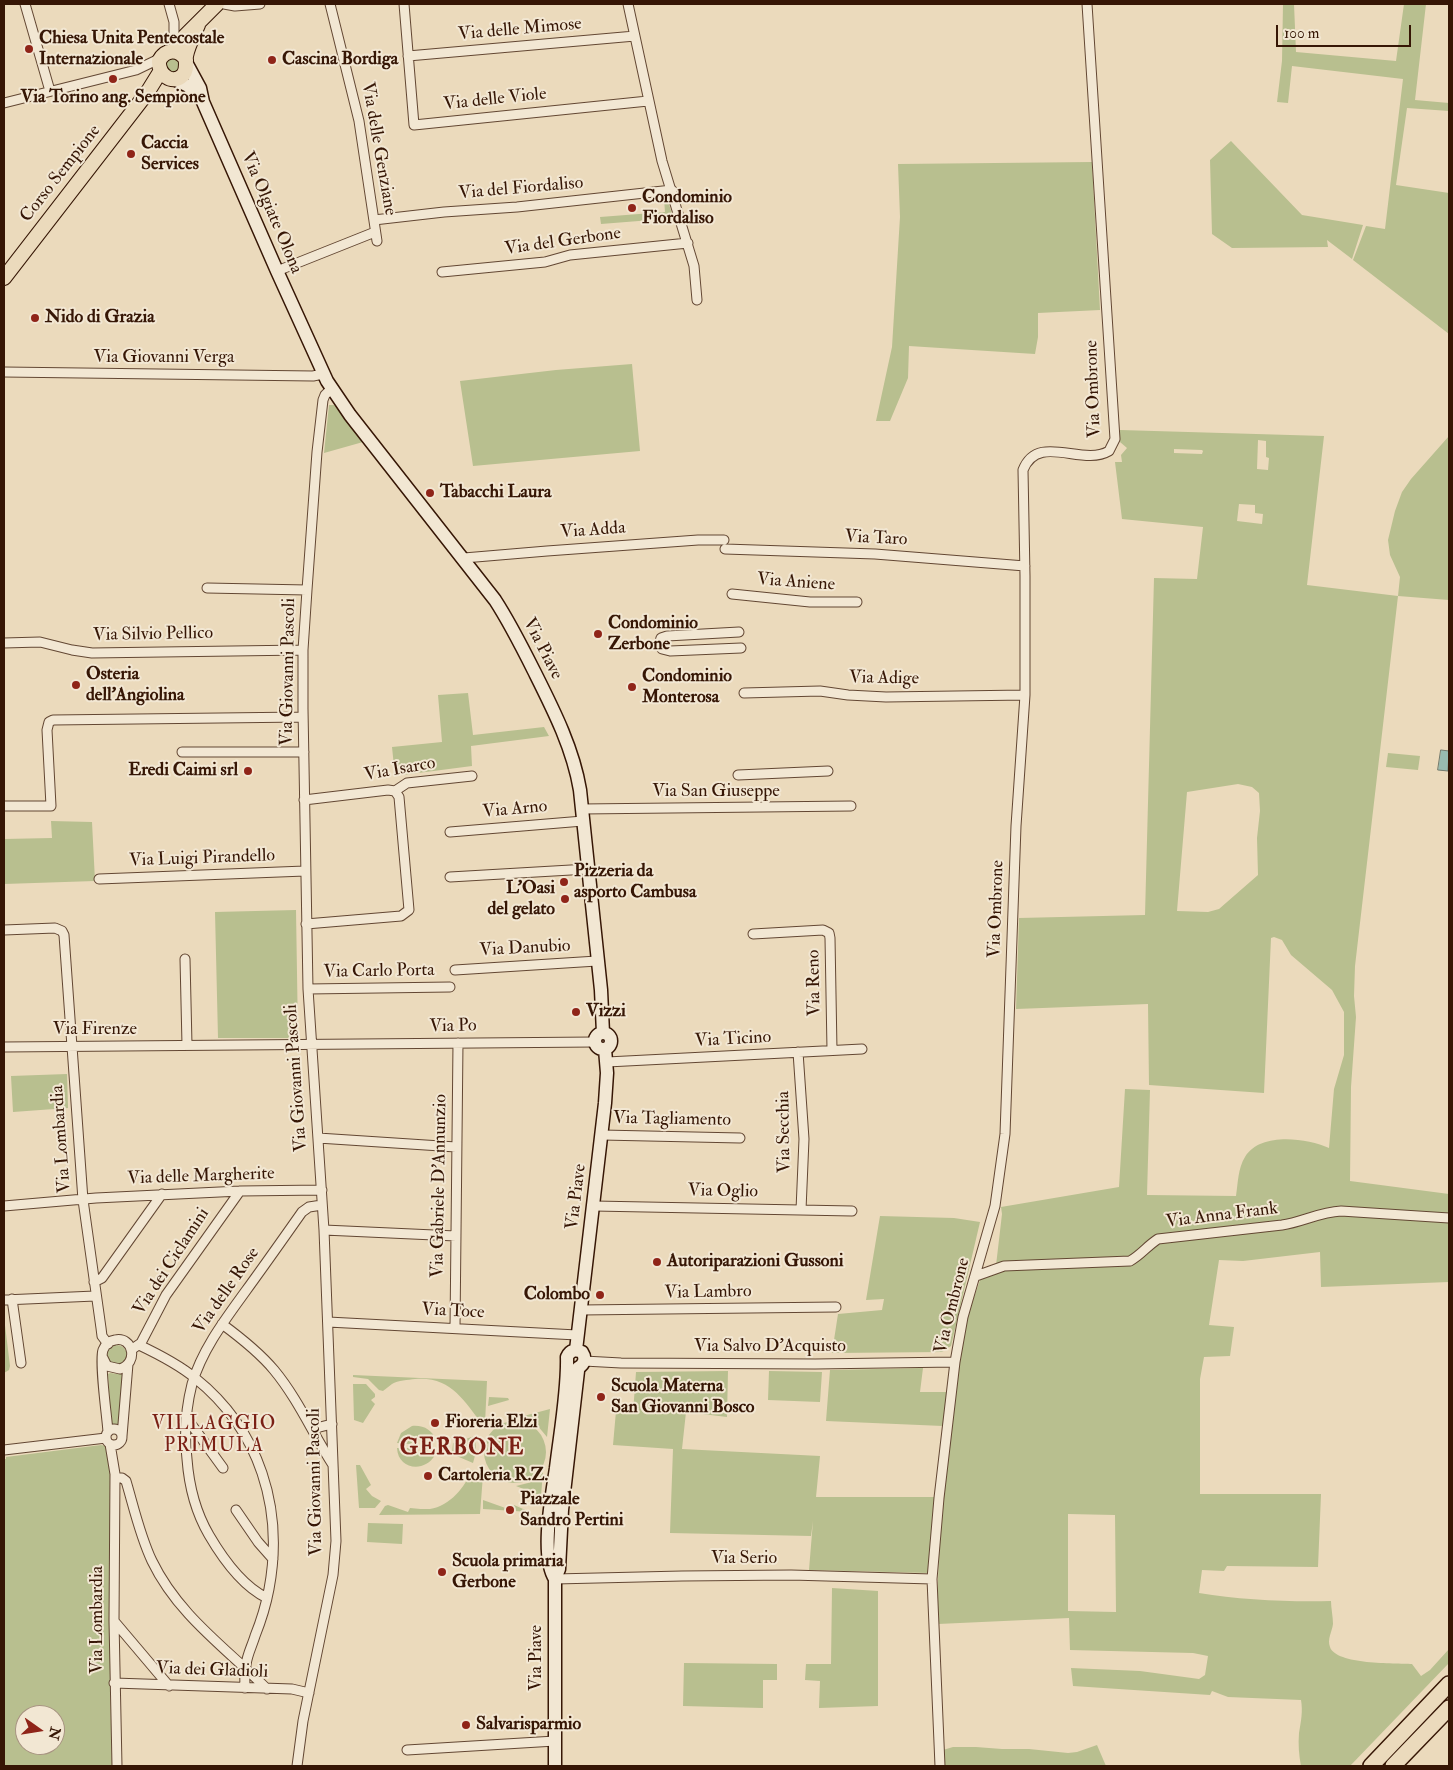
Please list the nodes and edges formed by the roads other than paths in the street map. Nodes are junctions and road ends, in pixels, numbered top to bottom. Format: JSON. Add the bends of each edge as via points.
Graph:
{"nodes":[{"id":1,"x":25,"y":4,"type":"edge"},
{"id":2,"x":169,"y":4,"type":"edge"},
{"id":3,"x":216,"y":4,"type":"edge"},
{"id":4,"x":224,"y":4,"type":"edge"},
{"id":5,"x":260,"y":4,"type":"edge"},
{"id":6,"x":330,"y":4,"type":"edge"},
{"id":7,"x":404,"y":4,"type":"edge"},
{"id":8,"x":628,"y":4,"type":"edge"},
{"id":9,"x":1087,"y":4,"type":"edge"},
{"id":10,"x":174,"y":22,"type":"junction"},
{"id":11,"x":198,"y":25,"type":"junction"},
{"id":12,"x":635,"y":36,"type":"junction"},
{"id":13,"x":408,"y":56,"type":"junction"},
{"id":14,"x":180,"y":57,"type":"junction"},
{"id":15,"x":165,"y":72,"type":"junction"},
{"id":16,"x":50,"y":91,"type":"junction"},
{"id":17,"x":648,"y":101,"type":"junction"},
{"id":18,"x":204,"y":102,"type":"junction"},
{"id":19,"x":4,"y":103,"type":"edge"},
{"id":20,"x":672,"y":190,"type":"junction"},
{"id":21,"x":374,"y":220,"type":"junction"},
{"id":22,"x":688,"y":243,"type":"junction"},
{"id":23,"x":277,"y":271,"type":"junction"},
{"id":24,"x":442,"y":272,"type":"dead end"},
{"id":25,"x":4,"y":278,"type":"edge"},
{"id":26,"x":697,"y":300,"type":"dead end"},
{"id":27,"x":306,"y":338,"type":"joint"},
{"id":28,"x":4,"y":372,"type":"edge"},
{"id":29,"x":323,"y":374,"type":"junction"},
{"id":30,"x":332,"y":388,"type":"junction"},
{"id":31,"x":724,"y":544,"type":"joint"},
{"id":32,"x":464,"y":558,"type":"junction"},
{"id":33,"x":1025,"y":566,"type":"junction"},
{"id":34,"x":207,"y":588,"type":"dead end"},
{"id":35,"x":307,"y":590,"type":"junction"},
{"id":36,"x":732,"y":594,"type":"dead end"},
{"id":37,"x":857,"y":602,"type":"dead end"},
{"id":38,"x":739,"y":632,"type":"dead end"},
{"id":39,"x":4,"y":643,"type":"edge"},
{"id":40,"x":741,"y":648,"type":"dead end"},
{"id":41,"x":304,"y":650,"type":"junction"},
{"id":42,"x":744,"y":693,"type":"dead end"},
{"id":43,"x":1025,"y":695,"type":"junction"},
{"id":44,"x":303,"y":717,"type":"junction"},
{"id":45,"x":182,"y":752,"type":"dead end"},
{"id":46,"x":304,"y":752,"type":"junction"},
{"id":47,"x":828,"y":771,"type":"dead end"},
{"id":48,"x":738,"y":775,"type":"dead end"},
{"id":49,"x":472,"y":776,"type":"dead end"},
{"id":50,"x":395,"y":791,"type":"junction"},
{"id":51,"x":304,"y":800,"type":"junction"},
{"id":52,"x":4,"y":806,"type":"edge"},
{"id":53,"x":851,"y":806,"type":"dead end"},
{"id":54,"x":583,"y":815,"type":"junction"},
{"id":55,"x":450,"y":832,"type":"dead end"},
{"id":56,"x":588,"y":869,"type":"junction"},
{"id":57,"x":305,"y":871,"type":"junction"},
{"id":58,"x":450,"y":877,"type":"dead end"},
{"id":59,"x":99,"y":879,"type":"dead end"},
{"id":60,"x":306,"y":924,"type":"junction"},
{"id":61,"x":4,"y":930,"type":"edge"},
{"id":62,"x":753,"y":934,"type":"dead end"},
{"id":63,"x":185,"y":959,"type":"dead end"},
{"id":64,"x":598,"y":961,"type":"junction"},
{"id":65,"x":455,"y":970,"type":"dead end"},
{"id":66,"x":450,"y":987,"type":"dead end"},
{"id":67,"x":308,"y":989,"type":"junction"},
{"id":68,"x":601,"y":1041,"type":"junction"},
{"id":69,"x":458,"y":1043,"type":"junction"},
{"id":70,"x":187,"y":1045,"type":"junction"},
{"id":71,"x":310,"y":1045,"type":"junction"},
{"id":72,"x":72,"y":1046,"type":"junction"},
{"id":73,"x":4,"y":1047,"type":"edge"},
{"id":74,"x":862,"y":1049,"type":"dead end"},
{"id":75,"x":832,"y":1050,"type":"junction"},
{"id":76,"x":798,"y":1052,"type":"junction"},
{"id":77,"x":607,"y":1062,"type":"junction"},
{"id":78,"x":602,"y":1135,"type":"junction"},
{"id":79,"x":318,"y":1138,"type":"junction"},
{"id":80,"x":740,"y":1138,"type":"dead end"},
{"id":81,"x":456,"y":1147,"type":"junction"},
{"id":82,"x":322,"y":1190,"type":"junction"},
{"id":83,"x":240,"y":1191,"type":"junction"},
{"id":84,"x":162,"y":1194,"type":"junction"},
{"id":85,"x":83,"y":1200,"type":"junction"},
{"id":86,"x":322,"y":1205,"type":"junction"},
{"id":87,"x":4,"y":1206,"type":"edge"},
{"id":88,"x":594,"y":1206,"type":"junction"},
{"id":89,"x":801,"y":1210,"type":"junction"},
{"id":90,"x":852,"y":1211,"type":"dead end"},
{"id":91,"x":1449,"y":1218,"type":"edge"},
{"id":92,"x":324,"y":1230,"type":"junction"},
{"id":93,"x":456,"y":1236,"type":"junction"},
{"id":94,"x":976,"y":1276,"type":"junction"},
{"id":95,"x":94,"y":1282,"type":"junction"},
{"id":96,"x":95,"y":1296,"type":"junction"},
{"id":97,"x":8,"y":1299,"type":"edge"},
{"id":98,"x":836,"y":1307,"type":"dead end"},
{"id":99,"x":581,"y":1310,"type":"junction"},
{"id":100,"x":328,"y":1322,"type":"junction"},
{"id":101,"x":222,"y":1324,"type":"junction"},
{"id":102,"x":455,"y":1328,"type":"junction"},
{"id":103,"x":577,"y":1335,"type":"junction"},
{"id":104,"x":108,"y":1344,"type":"junction"},
{"id":105,"x":135,"y":1347,"type":"junction"},
{"id":106,"x":103,"y":1358,"type":"junction"},
{"id":107,"x":955,"y":1362,"type":"junction"},
{"id":108,"x":21,"y":1363,"type":"dead end"},
{"id":109,"x":128,"y":1364,"type":"junction"},
{"id":110,"x":577,"y":1364,"type":"junction"},
{"id":111,"x":194,"y":1378,"type":"junction"},
{"id":112,"x":186,"y":1417,"type":"junction"},
{"id":113,"x":332,"y":1424,"type":"junction"},
{"id":114,"x":312,"y":1429,"type":"junction"},
{"id":115,"x":122,"y":1437,"type":"junction"},
{"id":116,"x":108,"y":1438,"type":"junction"},
{"id":117,"x":4,"y":1450,"type":"edge"},
{"id":118,"x":334,"y":1467,"type":"junction"},
{"id":119,"x":223,"y":1468,"type":"dead end"},
{"id":120,"x":115,"y":1476,"type":"junction"},
{"id":121,"x":236,"y":1510,"type":"dead end"},
{"id":122,"x":273,"y":1559,"type":"junction"},
{"id":123,"x":555,"y":1579,"type":"junction"},
{"id":124,"x":932,"y":1579,"type":"junction"},
{"id":125,"x":267,"y":1598,"type":"junction"},
{"id":126,"x":114,"y":1622,"type":"junction"},
{"id":127,"x":245,"y":1667,"type":"junction"},
{"id":128,"x":114,"y":1683,"type":"junction"},
{"id":129,"x":1449,"y":1684,"type":"edge"},
{"id":130,"x":169,"y":1686,"type":"junction"},
{"id":131,"x":245,"y":1688,"type":"junction"},
{"id":132,"x":268,"y":1689,"type":"junction"},
{"id":133,"x":309,"y":1693,"type":"junction"},
{"id":134,"x":1449,"y":1708,"type":"edge"},
{"id":135,"x":555,"y":1741,"type":"junction"},
{"id":136,"x":407,"y":1750,"type":"dead end"},
{"id":137,"x":117,"y":1766,"type":"edge"},
{"id":138,"x":297,"y":1766,"type":"edge"},
{"id":139,"x":555,"y":1766,"type":"edge"},
{"id":140,"x":940,"y":1766,"type":"edge"},
{"id":141,"x":1371,"y":1766,"type":"edge"},
{"id":142,"x":1394,"y":1766,"type":"edge"}],
"edges":[{"from":1,"to":16,"type":"street"},
{"from":2,"to":10,"type":"street"},
{"from":3,"to":11,"type":"main road","name":"Corso Sempione"},
{"from":4,"to":5,"type":"street"},
{"from":6,"to":21,"type":"street","name":"Via delle Genziane","via":[[355,102]]},
{"from":7,"to":13,"type":"street"},
{"from":8,"to":12,"type":"street"},
{"from":9,"to":33,"type":"street","name":"Via Ombrone","via":[[1115,439],[1110,451],[1104,454],[1046,451],[1034,454],[1027,461],[1023,470]]},
{"from":10,"to":11,"type":"street","via":[[185,28]]},
{"from":10,"to":14,"type":"street"},
{"from":11,"to":14,"type":"main road","name":"Corso Sempione","via":[[188,48]]},
{"from":12,"to":13,"type":"street","name":"Via delle Mimose"},
{"from":12,"to":17,"type":"street"},
{"from":13,"to":17,"type":"street","name":"Via delle Viole","via":[[414,125]]},
{"from":14,"to":15,"type":"main road","name":"Corso Sempione","via":[[166,53]]},
{"from":14,"to":15,"type":"main road","name":"Corso Sempione","via":[[183,75]]},
{"from":14,"to":18,"type":"street","name":"Via Olgiate Olona","via":[[200,88]]},
{"from":15,"to":16,"type":"street","via":[[136,70]]},
{"from":15,"to":18,"type":"street","name":"Via Olgiate Olona","via":[[188,86]]},
{"from":15,"to":25,"type":"main road","name":"Corso Sempione"},
{"from":16,"to":19,"type":"street"},
{"from":17,"to":20,"type":"street"},
{"from":18,"to":23,"type":"street","name":"Via Olgiate Olona"},
{"from":20,"to":21,"type":"street","name":"Via del Fiordaliso"},
{"from":20,"to":22,"type":"street"},
{"from":21,"to":23,"type":"street","name":"Via delle Genziane","via":[[376,237]]},
{"from":22,"to":24,"type":"street","name":"Via del Gerbone"},
{"from":22,"to":26,"type":"street"},
{"from":23,"to":27,"type":"street","name":"Via Olgiate Olona"},
{"from":27,"to":29,"type":"street","name":"Via Piave"},
{"from":28,"to":29,"type":"street","name":"Via Giovanni Verga"},
{"from":29,"to":30,"type":"street","name":"Via Piave"},
{"from":30,"to":32,"type":"street","name":"Via Piave"},
{"from":30,"to":35,"type":"street","name":"Via Giovanni Pascoli","via":[[323,403]]},
{"from":31,"to":32,"type":"street","name":"Via Adda","via":[[698,540]]},
{"from":31,"to":33,"type":"street","name":"Via Taro"},
{"from":32,"to":54,"type":"street","name":"Via Piave","via":[[505,616],[566,738],[578,778]]},
{"from":33,"to":43,"type":"street","name":"Via Ombrone"},
{"from":34,"to":35,"type":"street"},
{"from":35,"to":41,"type":"street","name":"Via Giovanni Pascoli"},
{"from":36,"to":37,"type":"street","name":"Via Aniene","via":[[810,602]]},
{"from":38,"to":40,"type":"street","via":[[667,636],[661,638],[659,645],[662,650],[670,651]]},
{"from":39,"to":41,"type":"street","name":"Via Silvio Pellico","via":[[40,642],[92,653]]},
{"from":41,"to":44,"type":"street","name":"Via Giovanni Pascoli"},
{"from":42,"to":43,"type":"street","name":"Via Adige","via":[[820,691],[886,698]]},
{"from":43,"to":94,"type":"street","name":"Via Ombrone","via":[[1016,826],[1005,1134],[995,1206]]},
{"from":44,"to":46,"type":"street","name":"Via Giovanni Pascoli"},
{"from":44,"to":52,"type":"street","via":[[54,720],[48,724],[47,730],[51,806]]},
{"from":45,"to":46,"type":"street"},
{"from":46,"to":51,"type":"street","name":"Via Giovanni Pascoli"},
{"from":47,"to":48,"type":"street"},
{"from":49,"to":50,"type":"street","name":"Via Isarco","via":[[407,784]]},
{"from":50,"to":51,"type":"street","name":"Via Isarco"},
{"from":50,"to":60,"type":"street","via":[[399,797],[409,910],[401,916]]},
{"from":51,"to":57,"type":"street","name":"Via Giovanni Pascoli"},
{"from":53,"to":54,"type":"street","name":"Via San Giuseppe"},
{"from":54,"to":55,"type":"street","name":"Via Arno"},
{"from":54,"to":56,"type":"street","name":"Via Piave"},
{"from":56,"to":58,"type":"street"},
{"from":56,"to":64,"type":"street","name":"Via Piave"},
{"from":57,"to":59,"type":"street","name":"Via Luigi Pirandello"},
{"from":57,"to":60,"type":"street","name":"Via Giovanni Pascoli"},
{"from":60,"to":67,"type":"street","name":"Via Giovanni Pascoli"},
{"from":61,"to":72,"type":"street","name":"Via Lombardia","via":[[55,928],[62,931]]},
{"from":62,"to":75,"type":"street","name":"Via Reno","via":[[823,930],[829,934]]},
{"from":63,"to":70,"type":"street"},
{"from":64,"to":65,"type":"street","name":"Via Danubio"},
{"from":64,"to":68,"type":"street","name":"Via Piave"},
{"from":66,"to":67,"type":"street","name":"Via Carlo Porta"},
{"from":67,"to":71,"type":"street","name":"Via Giovanni Pascoli"},
{"from":68,"to":69,"type":"street","name":"Via Po"},
{"from":68,"to":77,"type":"street","name":"Via Piave"},
{"from":69,"to":71,"type":"street","name":"Via Po"},
{"from":69,"to":81,"type":"street","name":"Via Gabriele D'Annunzio"},
{"from":70,"to":71,"type":"street","name":"Via Firenze"},
{"from":70,"to":72,"type":"street","name":"Via Firenze"},
{"from":71,"to":79,"type":"street","name":"Via Giovanni Pascoli"},
{"from":72,"to":73,"type":"street","name":"Via Firenze"},
{"from":72,"to":85,"type":"street","name":"Via Lombardia"},
{"from":74,"to":75,"type":"street","name":"Via Ticino"},
{"from":75,"to":76,"type":"street","name":"Via Ticino"},
{"from":76,"to":77,"type":"street","name":"Via Ticino"},
{"from":76,"to":89,"type":"street","name":"Via Secchia","via":[[804,1139]]},
{"from":77,"to":78,"type":"street","name":"Via Piave"},
{"from":78,"to":80,"type":"street","name":"Via Tagliamento"},
{"from":78,"to":88,"type":"street","name":"Via Piave"},
{"from":79,"to":81,"type":"street"},
{"from":79,"to":82,"type":"street","name":"Via Giovanni Pascoli"},
{"from":81,"to":93,"type":"street","name":"Via Gabriele D'Annunzio"},
{"from":82,"to":83,"type":"street","name":"Via delle Margherite"},
{"from":82,"to":86,"type":"street","name":"Via Giovanni Pascoli"},
{"from":83,"to":84,"type":"street","name":"Via delle Margherite"},
{"from":83,"to":105,"type":"street","name":"Via dei Ciclamini","via":[[166,1295]]},
{"from":84,"to":85,"type":"street","name":"Via delle Margherite"},
{"from":84,"to":95,"type":"street","via":[[102,1278]]},
{"from":85,"to":87,"type":"street","name":"Via delle Margherite"},
{"from":85,"to":95,"type":"street","name":"Via Lombardia"},
{"from":86,"to":92,"type":"street","name":"Via Giovanni Pascoli"},
{"from":86,"to":101,"type":"street","name":"Via delle Rose","via":[[302,1212]]},
{"from":88,"to":89,"type":"street","name":"Via Oglio"},
{"from":88,"to":99,"type":"street","name":"Via Piave"},
{"from":89,"to":90,"type":"street","name":"Via Oglio"},
{"from":91,"to":94,"type":"street","name":"Via Anna Frank","via":[[1326,1212],[1298,1223],[1158,1239],[1130,1261],[1004,1266]]},
{"from":92,"to":93,"type":"street"},
{"from":92,"to":100,"type":"street","name":"Via Giovanni Pascoli"},
{"from":93,"to":102,"type":"street","name":"Via Gabriele D'Annunzio"},
{"from":94,"to":107,"type":"street","name":"Via Ombrone","via":[[963,1317]]},
{"from":95,"to":96,"type":"street","name":"Via Lombardia"},
{"from":96,"to":97,"type":"street"},
{"from":96,"to":104,"type":"street","name":"Via Lombardia","via":[[102,1333]]},
{"from":97,"to":108,"type":"street"},
{"from":98,"to":99,"type":"street","name":"Via Lambro"},
{"from":99,"to":103,"type":"street","name":"Via Piave"},
{"from":100,"to":102,"type":"street","name":"Via Toce"},
{"from":100,"to":113,"type":"street","name":"Via Giovanni Pascoli"},
{"from":101,"to":111,"type":"street","name":"Via delle Rose"},
{"from":101,"to":114,"type":"street","via":[[273,1368]]},
{"from":102,"to":103,"type":"street","name":"Via Toce"},
{"from":103,"to":110,"type":"street","name":"Via Piave","via":[[576,1350],[583,1354]]},
{"from":104,"to":105,"type":"street","via":[[114,1340],[123,1341]]},
{"from":104,"to":106,"type":"street","name":"Via Lombardia"},
{"from":105,"to":109,"type":"street","name":"Via Lombardia"},
{"from":105,"to":111,"type":"street","via":[[168,1360]]},
{"from":106,"to":109,"type":"street","via":[[107,1366],[115,1369]]},
{"from":106,"to":116,"type":"street","name":"Via Lombardia"},
{"from":107,"to":110,"type":"street","name":"Via Salvo D'Acquisto"},
{"from":107,"to":124,"type":"street","name":"Via Ombrone"},
{"from":109,"to":115,"type":"street","name":"Via Lombardia"},
{"from":110,"to":123,"type":"street","name":"Via Piave","via":[[559,1569]]},
{"from":111,"to":112,"type":"street","name":"Via delle Rose"},
{"from":111,"to":122,"type":"street","via":[[234,1420],[257,1462],[272,1506]]},
{"from":112,"to":119,"type":"street"},
{"from":112,"to":125,"type":"street","name":"Via delle Rose","via":[[187,1467],[200,1518],[240,1577],[252,1590]]},
{"from":113,"to":114,"type":"street"},
{"from":113,"to":118,"type":"street","name":"Via Giovanni Pascoli"},
{"from":114,"to":118,"type":"street"},
{"from":115,"to":116,"type":"street","via":[[117,1444]]},
{"from":115,"to":116,"type":"street","via":[[115,1429]]},
{"from":115,"to":120,"type":"street","name":"Via Lombardia"},
{"from":116,"to":117,"type":"street"},
{"from":116,"to":120,"type":"street","name":"Via Lombardia"},
{"from":118,"to":133,"type":"street","name":"Via Giovanni Pascoli","via":[[336,1556]]},
{"from":120,"to":126,"type":"street","name":"Via Lombardia"},
{"from":120,"to":127,"type":"street","via":[[126,1481],[150,1556],[173,1596]]},
{"from":121,"to":122,"type":"street"},
{"from":122,"to":125,"type":"street"},
{"from":123,"to":124,"type":"street","name":"Via Serio","via":[[791,1575]]},
{"from":123,"to":135,"type":"street","name":"Via Piave"},
{"from":124,"to":140,"type":"street","name":"Via Ombrone"},
{"from":125,"to":127,"type":"street"},
{"from":126,"to":128,"type":"street","name":"Via Lombardia"},
{"from":126,"to":130,"type":"street"},
{"from":127,"to":131,"type":"street"},
{"from":127,"to":132,"type":"street"},
{"from":128,"to":130,"type":"street","name":"Via dei Gladioli"},
{"from":128,"to":137,"type":"street","name":"Via Lombardia"},
{"from":129,"to":141,"type":"highway"},
{"from":130,"to":131,"type":"street","name":"Via dei Gladioli"},
{"from":131,"to":132,"type":"street","name":"Via dei Gladioli"},
{"from":132,"to":133,"type":"street","name":"Via dei Gladioli","via":[[295,1689]]},
{"from":133,"to":138,"type":"street","name":"Via Giovanni Pascoli"},
{"from":134,"to":142,"type":"highway"},
{"from":135,"to":136,"type":"street"},
{"from":135,"to":139,"type":"street","name":"Via Piave"}]}
